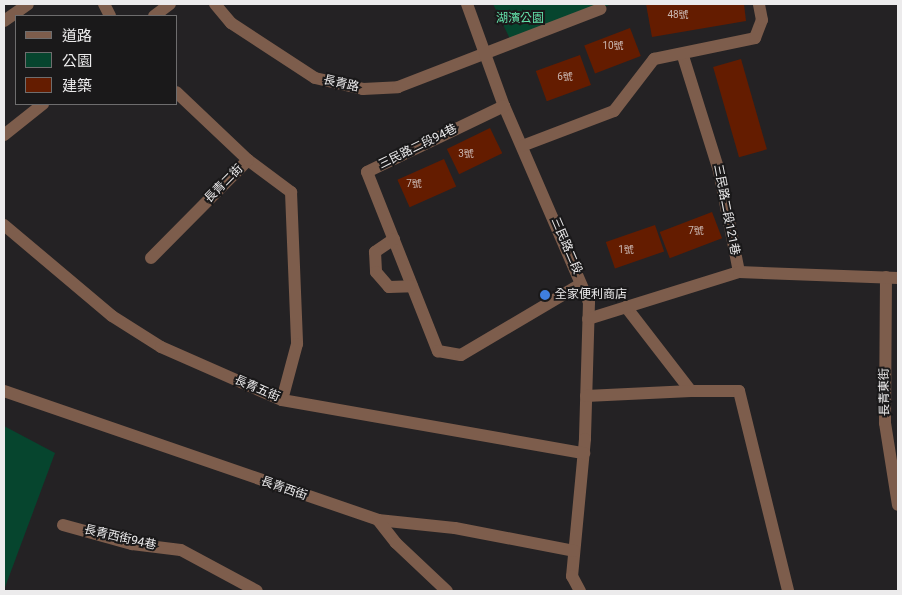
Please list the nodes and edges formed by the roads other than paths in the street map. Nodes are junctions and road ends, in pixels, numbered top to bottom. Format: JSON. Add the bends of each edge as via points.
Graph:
{"nodes":[{"id":1,"x":28,"y":4,"type":"edge"},
{"id":2,"x":170,"y":4,"type":"edge"},
{"id":3,"x":215,"y":4,"type":"edge"},
{"id":4,"x":467,"y":4,"type":"edge"},
{"id":5,"x":760,"y":4,"type":"edge"},
{"id":6,"x":600,"y":9,"type":"dead end"},
{"id":7,"x":155,"y":15,"type":"edge"},
{"id":8,"x":4,"y":21,"type":"edge"},
{"id":9,"x":487,"y":56,"type":"junction"},
{"id":10,"x":683,"y":56,"type":"junction"},
{"id":11,"x":178,"y":94,"type":"edge"},
{"id":12,"x":42,"y":105,"type":"edge"},
{"id":13,"x":504,"y":106,"type":"junction"},
{"id":14,"x":4,"y":135,"type":"edge"},
{"id":15,"x":522,"y":146,"type":"junction"},
{"id":16,"x":248,"y":160,"type":"junction"},
{"id":17,"x":4,"y":225,"type":"edge"},
{"id":18,"x":394,"y":239,"type":"junction"},
{"id":19,"x":151,"y":258,"type":"dead end"},
{"id":20,"x":739,"y":272,"type":"junction"},
{"id":21,"x":892,"y":278,"type":"edge"},
{"id":22,"x":581,"y":284,"type":"junction"},
{"id":23,"x":412,"y":286,"type":"junction"},
{"id":24,"x":626,"y":307,"type":"junction"},
{"id":25,"x":588,"y":319,"type":"junction"},
{"id":26,"x":4,"y":391,"type":"edge"},
{"id":27,"x":691,"y":391,"type":"junction"},
{"id":28,"x":586,"y":396,"type":"junction"},
{"id":29,"x":282,"y":400,"type":"junction"},
{"id":30,"x":584,"y":453,"type":"junction"},
{"id":31,"x":898,"y":505,"type":"edge"},
{"id":32,"x":378,"y":520,"type":"junction"},
{"id":33,"x":63,"y":524,"type":"dead end"},
{"id":34,"x":574,"y":551,"type":"junction"},
{"id":35,"x":257,"y":591,"type":"edge"},
{"id":36,"x":447,"y":591,"type":"edge"},
{"id":37,"x":580,"y":591,"type":"edge"},
{"id":38,"x":788,"y":591,"type":"edge"}],
"edges":[{"from":1,"to":8,"type":"street"},
{"from":2,"to":7,"type":"street"},
{"from":3,"to":9,"type":"street","name":"長青路","via":[[231,23],[315,78],[363,89],[398,87]]},
{"from":4,"to":9,"type":"street","name":"三民路二段"},
{"from":5,"to":10,"type":"street","via":[[762,20],[755,38]]},
{"from":6,"to":9,"type":"street","name":"長青路"},
{"from":9,"to":13,"type":"street","name":"三民路二段"},
{"from":10,"to":15,"type":"street","via":[[670,52],[654,59],[614,110]]},
{"from":10,"to":20,"type":"street","name":"三民路二段121巷","via":[[719,171]]},
{"from":11,"to":16,"type":"street","name":"長青二街"},
{"from":12,"to":14,"type":"street"},
{"from":13,"to":15,"type":"street","name":"三民路二段"},
{"from":13,"to":18,"type":"street","name":"三民路二段94巷","via":[[367,172]]},
{"from":15,"to":22,"type":"street","name":"三民路二段"},
{"from":16,"to":19,"type":"street","name":"長青二街"},
{"from":16,"to":29,"type":"street","via":[[291,192],[297,344]]},
{"from":17,"to":29,"type":"street","name":"長青五街","via":[[112,316],[161,347]]},
{"from":18,"to":23,"type":"street","name":"三民路二段94巷"},
{"from":18,"to":23,"type":"street","via":[[375,252],[376,272],[389,287]]},
{"from":20,"to":21,"type":"street","name":"長青東街"},
{"from":20,"to":24,"type":"street","name":"三民路二段121巷"},
{"from":21,"to":31,"type":"street","name":"長青東街","via":[[885,424]]},
{"from":22,"to":23,"type":"street","name":"三民路二段94巷","via":[[461,356],[438,351]]},
{"from":22,"to":25,"type":"street","name":"三民路二段","via":[[589,302]]},
{"from":24,"to":25,"type":"street","name":"三民路二段121巷"},
{"from":24,"to":27,"type":"street"},
{"from":25,"to":28,"type":"street","name":"三民路二段"},
{"from":26,"to":32,"type":"street","name":"長青西街"},
{"from":27,"to":28,"type":"street"},
{"from":27,"to":38,"type":"street","via":[[739,391]]},
{"from":28,"to":30,"type":"street","name":"三民路二段"},
{"from":29,"to":30,"type":"street","name":"長青五街"},
{"from":30,"to":34,"type":"street","name":"三民路二段"},
{"from":32,"to":34,"type":"street","name":"長青西街","via":[[455,528]]},
{"from":32,"to":36,"type":"street","via":[[396,543]]},
{"from":33,"to":35,"type":"street","name":"長青西街94巷","via":[[132,544],[181,550]]},
{"from":34,"to":37,"type":"street","name":"三民路二段","via":[[572,576]]}]}
